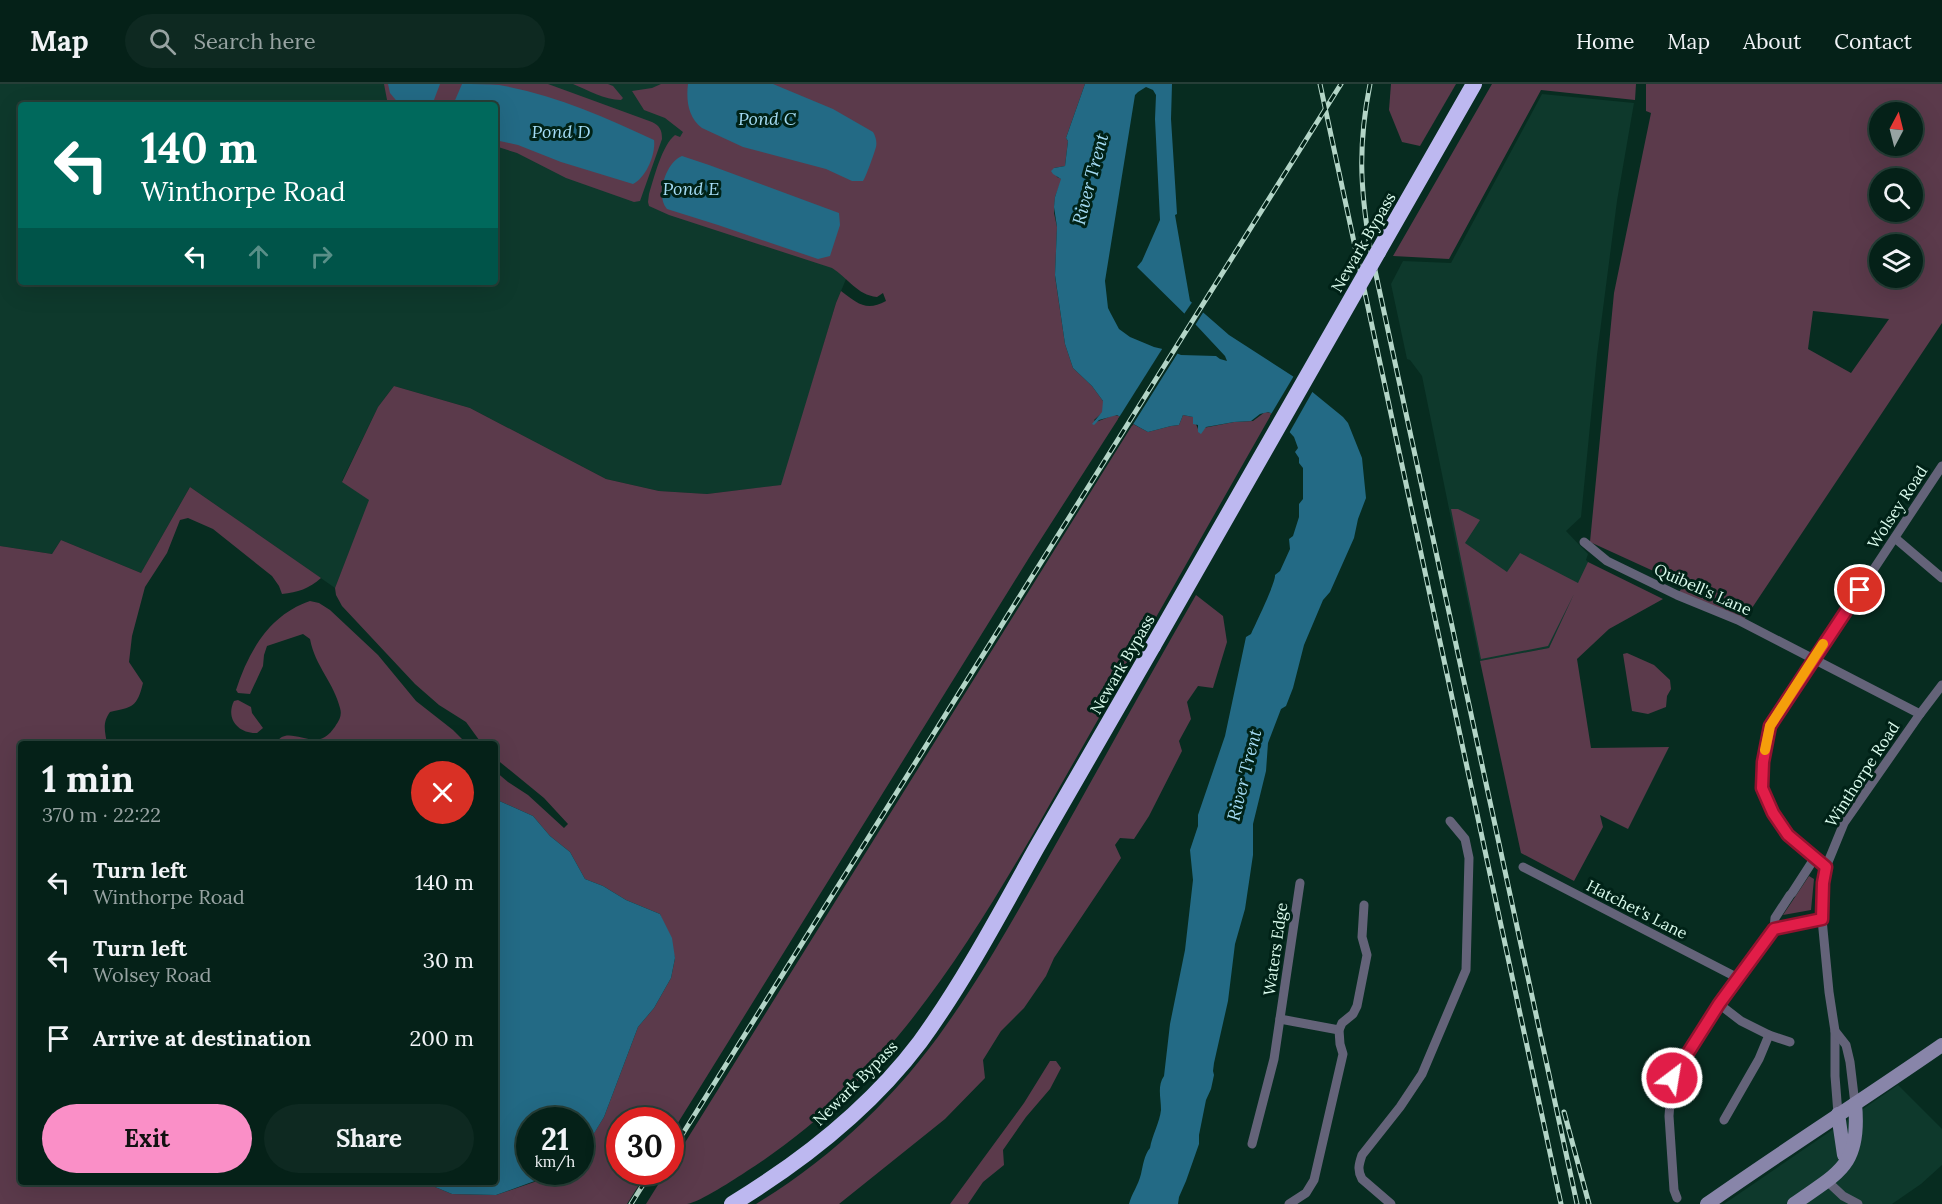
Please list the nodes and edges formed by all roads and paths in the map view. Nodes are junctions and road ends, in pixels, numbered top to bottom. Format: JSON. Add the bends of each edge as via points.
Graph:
{"nodes":[{"id":1,"x":1474,"y":84,"type":"edge"},
{"id":2,"x":1942,"y":466,"type":"edge"},
{"id":3,"x":1895,"y":538,"type":"junction"},
{"id":4,"x":1584,"y":542,"type":"dead end"},
{"id":5,"x":1942,"y":578,"type":"edge"},
{"id":6,"x":1813,"y":660,"type":"junction"},
{"id":7,"x":1941,"y":690,"type":"edge"},
{"id":8,"x":1920,"y":714,"type":"junction"},
{"id":9,"x":1450,"y":821,"type":"dead end"},
{"id":10,"x":1814,"y":859,"type":"junction"},
{"id":11,"x":1523,"y":867,"type":"dead end"},
{"id":12,"x":1826,"y":867,"type":"junction"},
{"id":13,"x":1300,"y":883,"type":"dead end"},
{"id":14,"x":1364,"y":905,"type":"dead end"},
{"id":15,"x":1822,"y":919,"type":"junction"},
{"id":16,"x":1774,"y":929,"type":"junction"},
{"id":17,"x":1738,"y":978,"type":"junction"},
{"id":18,"x":1719,"y":1004,"type":"junction"},
{"id":19,"x":1280,"y":1018,"type":"junction"},
{"id":20,"x":1339,"y":1030,"type":"junction"},
{"id":21,"x":1835,"y":1031,"type":"junction"},
{"id":22,"x":1769,"y":1035,"type":"junction"},
{"id":23,"x":1790,"y":1042,"type":"dead end"},
{"id":24,"x":1942,"y":1045,"type":"edge"},
{"id":25,"x":1855,"y":1104,"type":"junction"},
{"id":26,"x":1838,"y":1114,"type":"junction"},
{"id":27,"x":1724,"y":1120,"type":"dead end"},
{"id":28,"x":1252,"y":1144,"type":"dead end"},
{"id":29,"x":1848,"y":1157,"type":"junction"},
{"id":30,"x":1827,"y":1181,"type":"junction"},
{"id":31,"x":1677,"y":1198,"type":"dead end"},
{"id":32,"x":732,"y":1204,"type":"edge"},
{"id":33,"x":1289,"y":1204,"type":"edge"},
{"id":34,"x":1391,"y":1204,"type":"edge"},
{"id":35,"x":1707,"y":1204,"type":"edge"},
{"id":36,"x":1794,"y":1204,"type":"edge"},
{"id":37,"x":1858,"y":1204,"type":"edge"}],
"edges":[{"from":1,"to":32,"type":"highway","name":"Newark Bypass","bridge":true,"via":[[955,992],[886,1082],[822,1142]]},
{"from":2,"to":3,"type":"street","name":"Wolsey Road"},
{"from":3,"to":5,"type":"street"},
{"from":3,"to":6,"type":"street","name":"Wolsey Road"},
{"from":4,"to":6,"type":"street","name":"Quibell's Lane","via":[[1607,561],[1738,620]]},
{"from":6,"to":8,"type":"street","name":"Quibell's Lane"},
{"from":6,"to":10,"type":"street","name":"Wolsey Road","via":[[1770,726],[1762,788],[1788,835]]},
{"from":7,"to":8,"type":"street","name":"Winthorpe Road"},
{"from":8,"to":12,"type":"street","name":"Winthorpe Road","via":[[1844,823]]},
{"from":9,"to":34,"type":"street","via":[[1465,838],[1469,858],[1466,970],[1422,1074],[1362,1155],[1358,1168],[1362,1179]]},
{"from":10,"to":12,"type":"street","name":"Wolsey Road"},
{"from":10,"to":16,"type":"street","via":[[1775,918]]},
{"from":11,"to":17,"type":"street","name":"Hatchet's Lane"},
{"from":12,"to":15,"type":"street","name":"Winthorpe Road"},
{"from":13,"to":19,"type":"street","name":"Waters Edge"},
{"from":14,"to":20,"type":"street","via":[[1362,937],[1367,955],[1357,1006]]},
{"from":15,"to":16,"type":"street"},
{"from":15,"to":21,"type":"street","name":"Winthorpe Road"},
{"from":16,"to":17,"type":"street"},
{"from":17,"to":18,"type":"street"},
{"from":18,"to":22,"type":"street"},
{"from":18,"to":31,"type":"street","via":[[1672,1078],[1669,1116]]},
{"from":19,"to":20,"type":"street","name":"Waters Edge"},
{"from":19,"to":28,"type":"street","name":"Waters Edge","via":[[1274,1059]]},
{"from":20,"to":33,"type":"street","via":[[1343,1054],[1314,1180],[1305,1193]]},
{"from":21,"to":25,"type":"street","name":"Winthorpe Road","via":[[1846,1045]]},
{"from":21,"to":26,"type":"street","name":"Winthorpe Road"},
{"from":22,"to":23,"type":"street"},
{"from":22,"to":27,"type":"street"},
{"from":24,"to":25,"type":"main road"},
{"from":25,"to":26,"type":"main road"},
{"from":25,"to":29,"type":"main road","via":[[1855,1142]]},
{"from":26,"to":29,"type":"main road","via":[[1844,1155]]},
{"from":26,"to":35,"type":"main road"},
{"from":29,"to":30,"type":"main road","via":[[1843,1168]]},
{"from":30,"to":36,"type":"main road"},
{"from":30,"to":37,"type":"street"}]}
